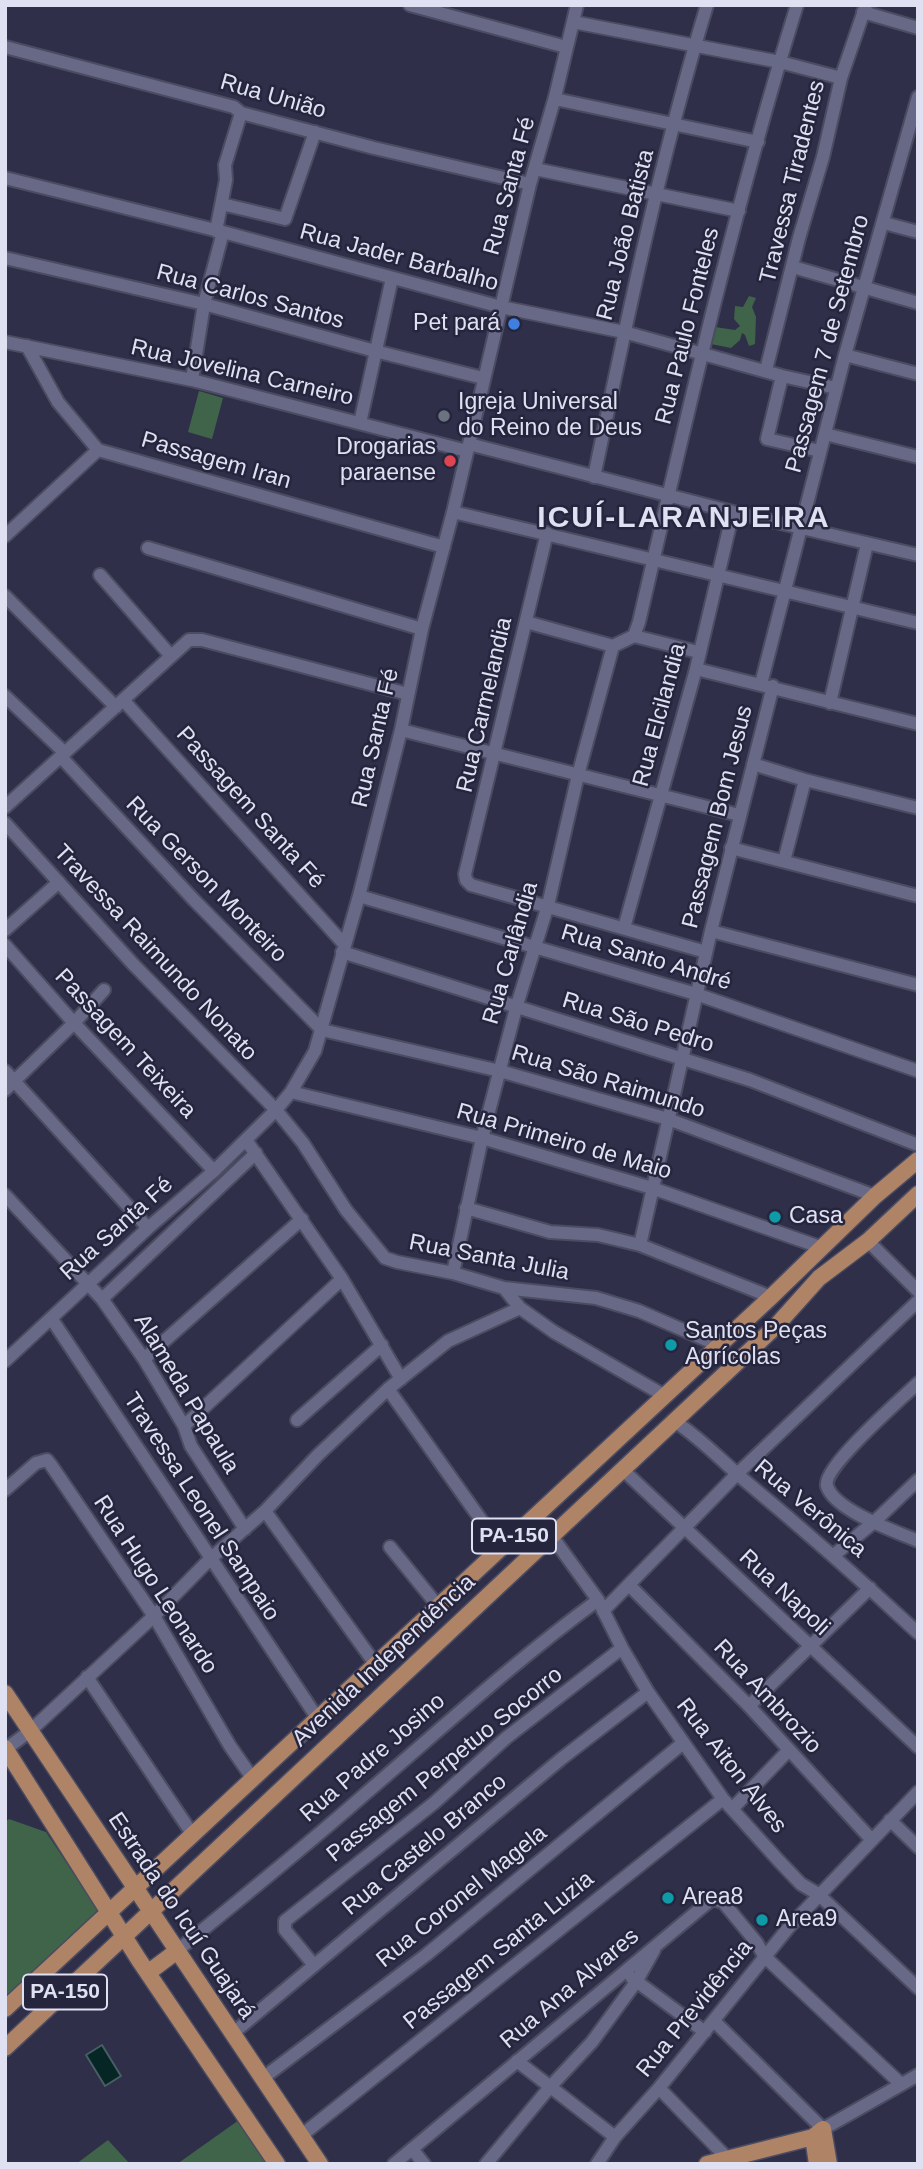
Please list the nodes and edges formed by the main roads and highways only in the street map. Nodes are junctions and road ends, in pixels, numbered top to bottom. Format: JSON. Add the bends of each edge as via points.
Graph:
{"nodes":[{"id":1,"x":918,"y":1160,"type":"edge"},
{"id":2,"x":918,"y":1194,"type":"edge"},
{"id":3,"x":5,"y":1693,"type":"edge"},
{"id":4,"x":6,"y":1749,"type":"edge"},
{"id":5,"x":277,"y":1756,"type":"junction"},
{"id":6,"x":293,"y":1777,"type":"junction"},
{"id":7,"x":135,"y":1888,"type":"junction"},
{"id":8,"x":151,"y":1912,"type":"junction"},
{"id":9,"x":110,"y":1913,"type":"junction"},
{"id":10,"x":126,"y":1937,"type":"junction"},
{"id":11,"x":177,"y":1951,"type":"junction"},
{"id":12,"x":149,"y":1972,"type":"junction"},
{"id":13,"x":5,"y":2009,"type":"edge"},
{"id":14,"x":5,"y":2048,"type":"edge"},
{"id":15,"x":818,"y":2133,"type":"junction"},
{"id":16,"x":277,"y":2164,"type":"edge"},
{"id":17,"x":320,"y":2164,"type":"edge"},
{"id":18,"x":707,"y":2164,"type":"edge"},
{"id":19,"x":817,"y":2164,"type":"edge"},
{"id":20,"x":829,"y":2164,"type":"edge"}],
"edges":[{"from":1,"to":5,"type":"main road","name":"Avenida Independência","number":"PA-150"},
{"from":2,"to":6,"type":"main road","name":"Avenida Independência","number":"PA-150","via":[[819,1278],[776,1326]]},
{"from":3,"to":7,"type":"main road","name":"Estrada do Icuí Guajará"},
{"from":4,"to":9,"type":"main road"},
{"from":5,"to":6,"type":"main road"},
{"from":5,"to":7,"type":"main road","name":"Avenida Independência","number":"PA-150"},
{"from":6,"to":8,"type":"main road","name":"Avenida Independência","number":"PA-150"},
{"from":7,"to":8,"type":"main road","name":"Estrada do Icuí Guajará"},
{"from":7,"to":9,"type":"main road","name":"Avenida Independência","number":"PA-150"},
{"from":8,"to":10,"type":"main road","name":"Avenida Independência","number":"PA-150"},
{"from":8,"to":11,"type":"main road","name":"Estrada do Icuí Guajará"},
{"from":9,"to":10,"type":"main road"},
{"from":9,"to":13,"type":"main road","name":"Avenida Independência","number":"PA-150"},
{"from":10,"to":12,"type":"main road"},
{"from":10,"to":14,"type":"main road","name":"Avenida Independência","number":"PA-150"},
{"from":11,"to":12,"type":"main road"},
{"from":11,"to":17,"type":"main road","name":"Estrada do Icuí Guajará"},
{"from":12,"to":16,"type":"main road"},
{"from":15,"to":18,"type":"main road"},
{"from":15,"to":19,"type":"main road"},
{"from":15,"to":20,"type":"main road"}]}
